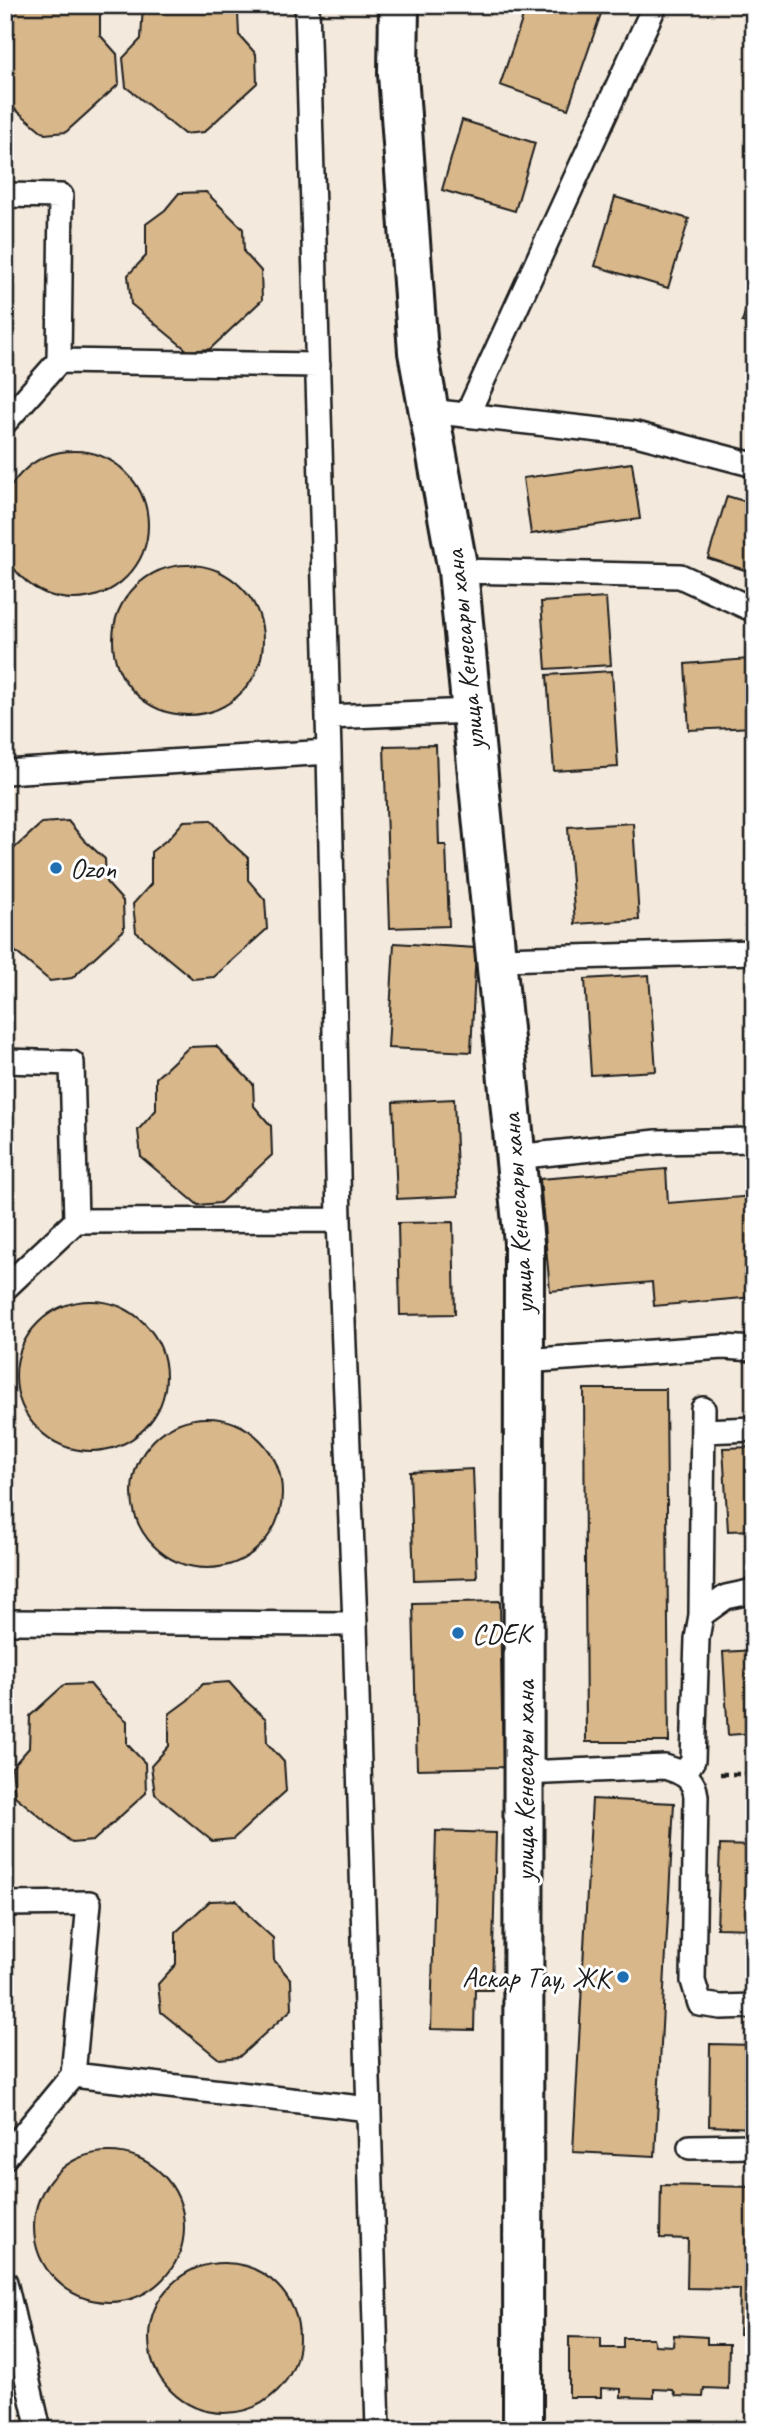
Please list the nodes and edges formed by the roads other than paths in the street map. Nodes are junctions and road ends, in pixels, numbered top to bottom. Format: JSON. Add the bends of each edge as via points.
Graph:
{"nodes":[{"id":1,"x":307,"y":5,"type":"edge"},
{"id":2,"x":400,"y":5,"type":"edge"},
{"id":3,"x":655,"y":5,"type":"edge"},
{"id":4,"x":5,"y":195,"type":"edge"},
{"id":5,"x":58,"y":360,"type":"junction"},
{"id":6,"x":318,"y":365,"type":"junction"},
{"id":7,"x":429,"y":411,"type":"junction"},
{"id":8,"x":467,"y":415,"type":"junction"},
{"id":9,"x":5,"y":422,"type":"edge"},
{"id":10,"x":754,"y":465,"type":"edge"},
{"id":11,"x":458,"y":571,"type":"junction"},
{"id":12,"x":754,"y":610,"type":"edge"},
{"id":13,"x":471,"y":711,"type":"junction"},
{"id":14,"x":328,"y":717,"type":"junction"},
{"id":15,"x":329,"y":752,"type":"junction"},
{"id":16,"x":5,"y":772,"type":"edge"},
{"id":17,"x":754,"y":952,"type":"edge"},
{"id":18,"x":496,"y":959,"type":"junction"},
{"id":19,"x":5,"y":1061,"type":"edge"},
{"id":20,"x":754,"y":1140,"type":"edge"},
{"id":21,"x":515,"y":1157,"type":"junction"},
{"id":22,"x":339,"y":1220,"type":"junction"},
{"id":23,"x":76,"y":1221,"type":"junction"},
{"id":24,"x":5,"y":1287,"type":"edge"},
{"id":25,"x":754,"y":1349,"type":"edge"},
{"id":26,"x":524,"y":1361,"type":"junction"},
{"id":27,"x":754,"y":1429,"type":"edge"},
{"id":28,"x":754,"y":1591,"type":"edge"},
{"id":29,"x":701,"y":1615,"type":"junction"},
{"id":30,"x":5,"y":1622,"type":"edge"},
{"id":31,"x":355,"y":1624,"type":"junction"},
{"id":32,"x":524,"y":1773,"type":"junction"},
{"id":33,"x":684,"y":1774,"type":"junction"},
{"id":34,"x":5,"y":1904,"type":"edge"},
{"id":35,"x":754,"y":2006,"type":"edge"},
{"id":36,"x":73,"y":2075,"type":"junction"},
{"id":37,"x":369,"y":2109,"type":"junction"},
{"id":38,"x":754,"y":2146,"type":"edge"},
{"id":39,"x":690,"y":2147,"type":"dead end"},
{"id":40,"x":5,"y":2157,"type":"edge"},
{"id":41,"x":5,"y":2282,"type":"edge"},
{"id":42,"x":40,"y":2430,"type":"edge"},
{"id":43,"x":378,"y":2430,"type":"edge"},
{"id":44,"x":523,"y":2430,"type":"edge"}],
"edges":[{"from":1,"to":6,"type":"lane"},
{"from":2,"to":7,"type":"street","name":"улица Кенесары хана","via":[[398,74],[418,352]]},
{"from":3,"to":8,"type":"lane"},
{"from":4,"to":5,"type":"lane","via":[[61,196]]},
{"from":5,"to":6,"type":"lane"},
{"from":5,"to":9,"type":"lane"},
{"from":6,"to":14,"type":"lane"},
{"from":7,"to":8,"type":"lane"},
{"from":7,"to":11,"type":"street","name":"улица Кенесары хана"},
{"from":8,"to":10,"type":"lane","via":[[636,434]]},
{"from":11,"to":12,"type":"lane","via":[[680,576]]},
{"from":11,"to":13,"type":"street","name":"улица Кенесары хана"},
{"from":13,"to":14,"type":"lane"},
{"from":13,"to":18,"type":"street","name":"улица Кенесары хана"},
{"from":14,"to":15,"type":"lane"},
{"from":15,"to":16,"type":"lane"},
{"from":15,"to":22,"type":"lane"},
{"from":17,"to":18,"type":"lane"},
{"from":18,"to":21,"type":"street","name":"улица Кенесары хана"},
{"from":19,"to":23,"type":"lane","via":[[72,1063]]},
{"from":20,"to":21,"type":"lane","via":[[657,1142]]},
{"from":21,"to":26,"type":"street","name":"улица Кенесары хана","via":[[524,1243]]},
{"from":22,"to":23,"type":"lane"},
{"from":22,"to":31,"type":"lane"},
{"from":23,"to":24,"type":"lane"},
{"from":25,"to":26,"type":"lane","via":[[723,1347]]},
{"from":26,"to":32,"type":"street","name":"улица Кенесары хана"},
{"from":27,"to":29,"type":"lane","via":[[703,1420]]},
{"from":28,"to":29,"type":"lane","via":[[726,1597]]},
{"from":29,"to":33,"type":"lane","via":[[693,1760]]},
{"from":30,"to":31,"type":"lane"},
{"from":31,"to":37,"type":"lane"},
{"from":32,"to":33,"type":"lane","via":[[665,1767]]},
{"from":32,"to":44,"type":"street","name":"улица Кенесары хана"},
{"from":33,"to":35,"type":"lane","via":[[696,1796],[692,1981],[701,2004]]},
{"from":34,"to":36,"type":"lane","via":[[89,1903]]},
{"from":36,"to":37,"type":"lane"},
{"from":36,"to":40,"type":"lane"},
{"from":37,"to":43,"type":"lane"},
{"from":38,"to":39,"type":"lane"},
{"from":41,"to":42,"type":"lane"}]}
